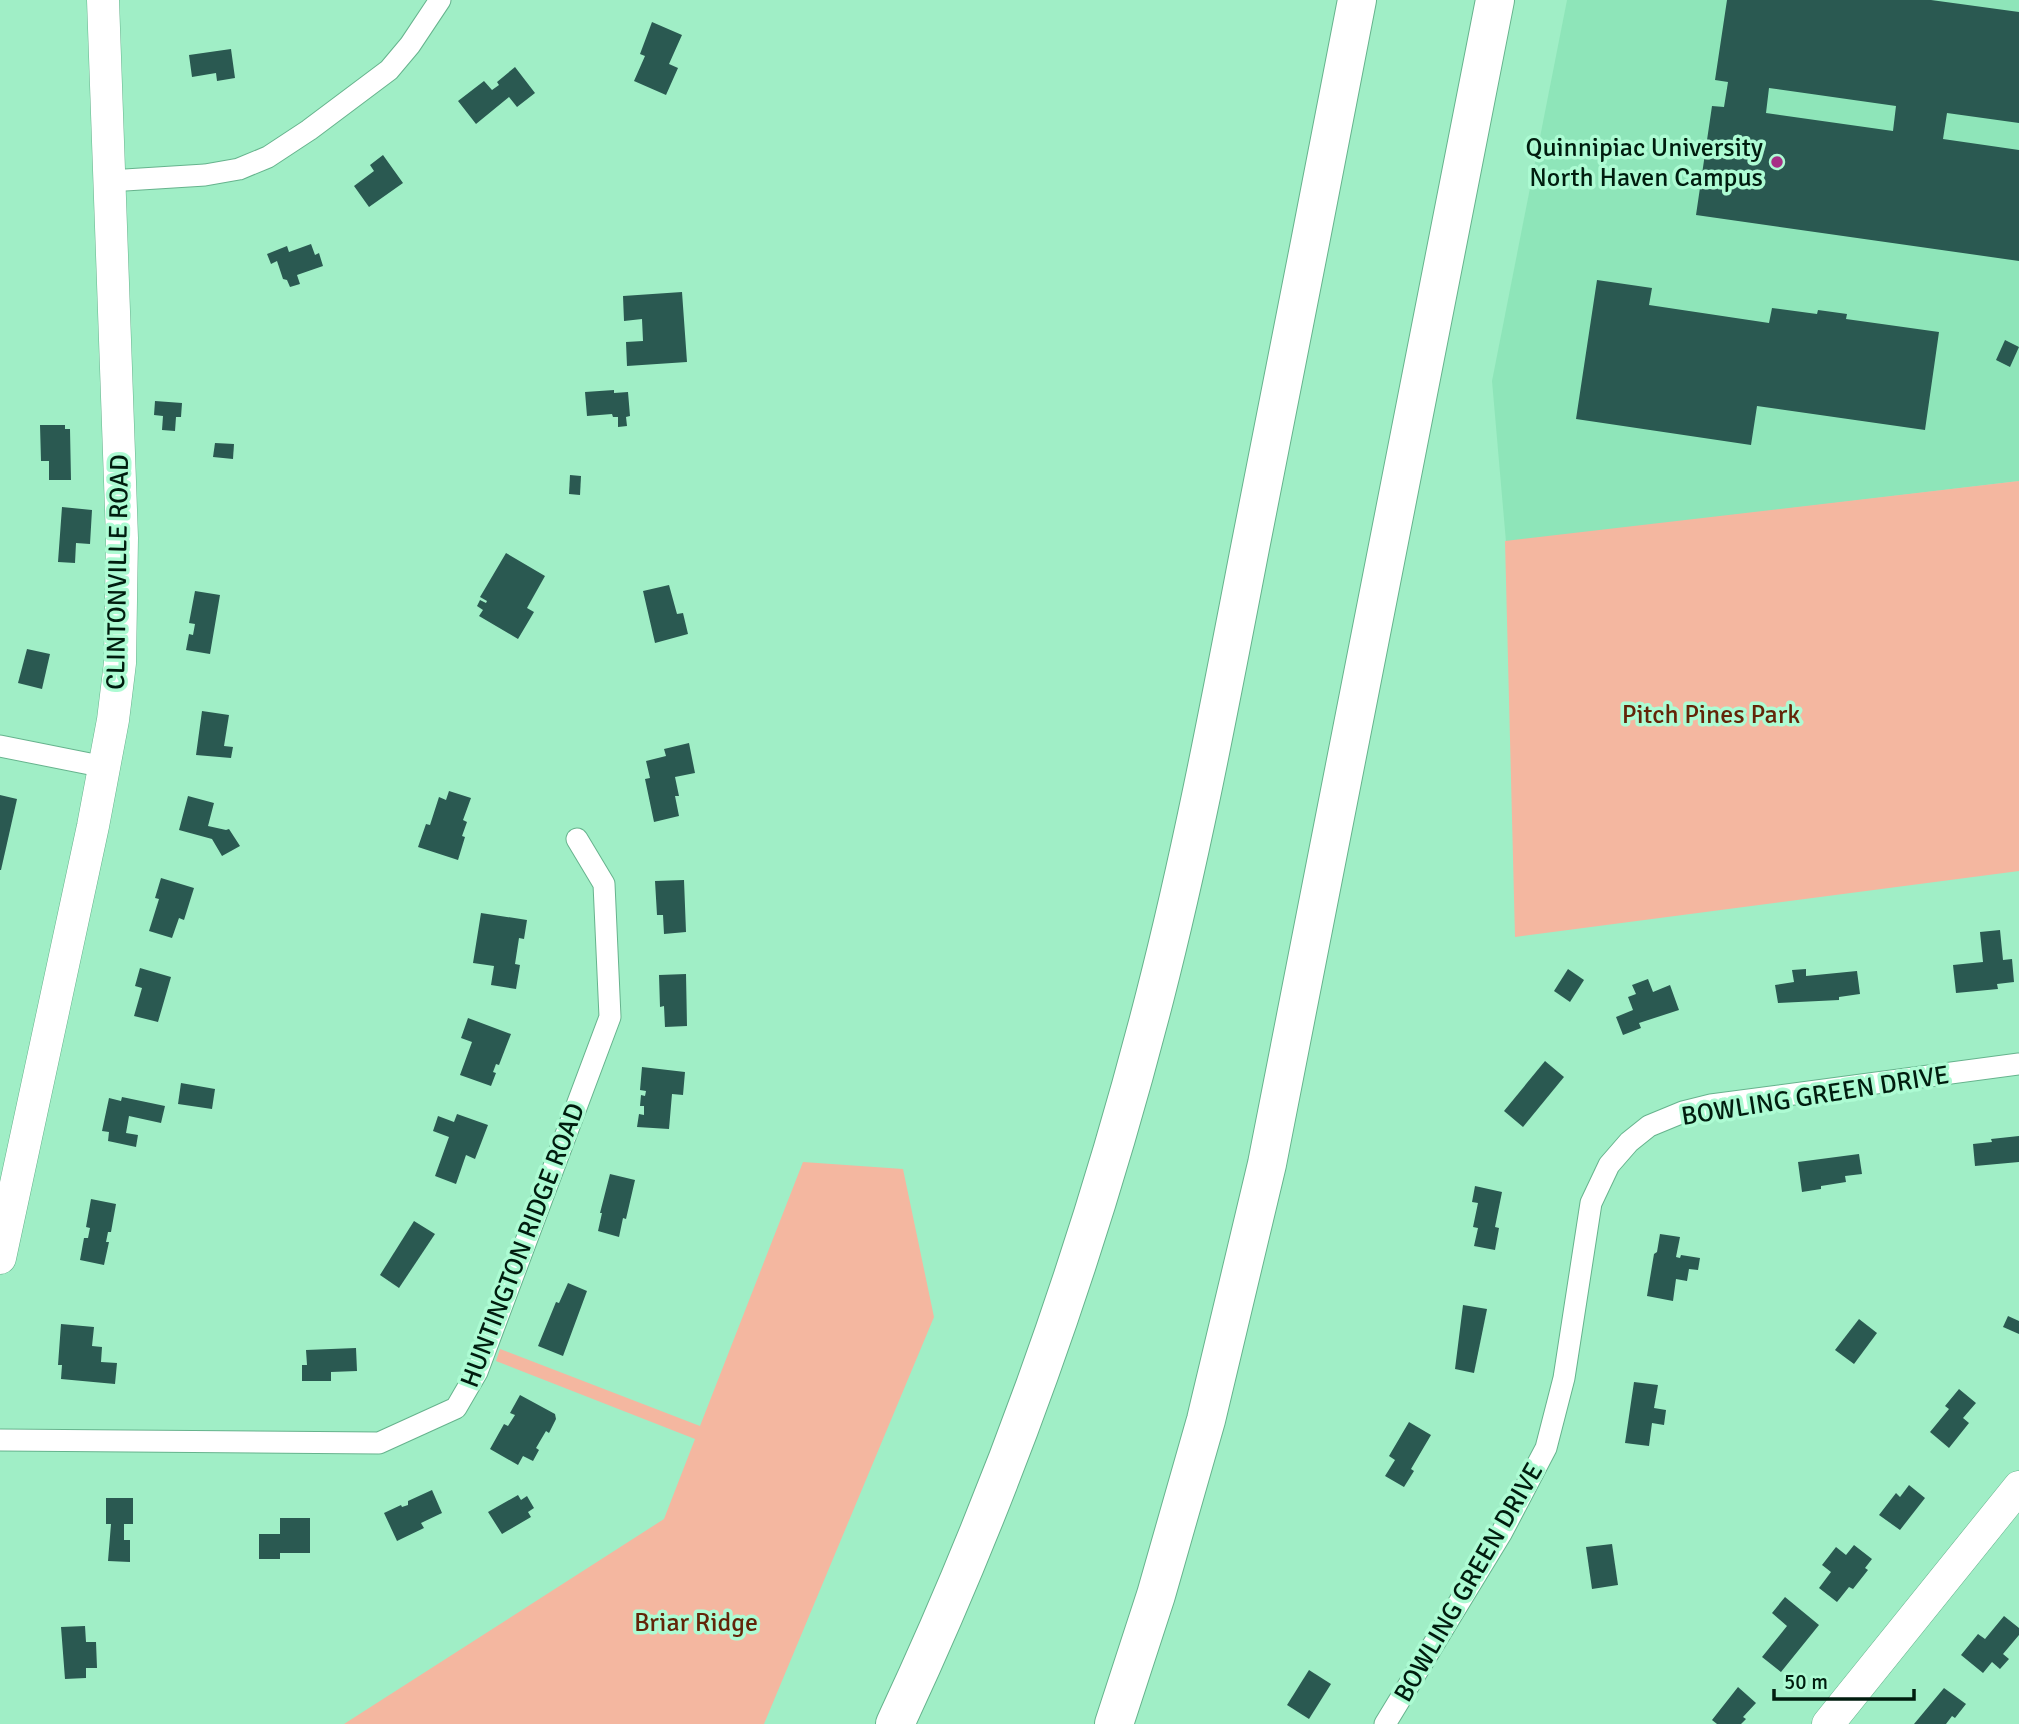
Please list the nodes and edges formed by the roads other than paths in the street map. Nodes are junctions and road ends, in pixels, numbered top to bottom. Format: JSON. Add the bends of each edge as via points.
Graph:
{"nodes":[{"id":1,"x":103,"y":0,"type":"edge"},
{"id":2,"x":440,"y":0,"type":"edge"},
{"id":3,"x":1357,"y":0,"type":"edge"},
{"id":4,"x":1495,"y":0,"type":"edge"},
{"id":5,"x":109,"y":181,"type":"junction"},
{"id":6,"x":0,"y":746,"type":"edge"},
{"id":7,"x":105,"y":767,"type":"junction"},
{"id":8,"x":577,"y":839,"type":"dead end"},
{"id":9,"x":2019,"y":1065,"type":"edge"},
{"id":10,"x":0,"y":1258,"type":"edge"},
{"id":11,"x":0,"y":1440,"type":"edge"},
{"id":12,"x":2019,"y":1487,"type":"edge"},
{"id":13,"x":895,"y":1724,"type":"edge"},
{"id":14,"x":1114,"y":1724,"type":"edge"},
{"id":15,"x":1385,"y":1724,"type":"edge"},
{"id":16,"x":1828,"y":1724,"type":"edge"}],
"edges":[{"from":1,"to":5,"type":"street","name":"CLINTONVILLE ROAD"},
{"from":2,"to":5,"type":"street","via":[[389,70],[268,157],[205,176]]},
{"from":3,"to":13,"type":"highway","via":[[1215,730],[1145,1035],[1093,1212],[1016,1437]]},
{"from":4,"to":14,"type":"highway","via":[[1267,1164],[1206,1420]]},
{"from":5,"to":7,"type":"street","name":"CLINTONVILLE ROAD","via":[[122,600],[120,663]]},
{"from":6,"to":7,"type":"street"},
{"from":7,"to":10,"type":"street","name":"CLINTONVILLE ROAD"},
{"from":8,"to":11,"type":"street","name":"HUNTINGTON RIDGE ROAD","via":[[604,884],[610,1017],[477,1372],[456,1408],[379,1443]]},
{"from":9,"to":15,"type":"street","name":"BOWLING GREEN DRIVE","via":[[1711,1105],[1662,1119],[1629,1142],[1609,1165],[1591,1203],[1564,1378],[1546,1448],[1502,1532]]},
{"from":12,"to":16,"type":"street"}]}
